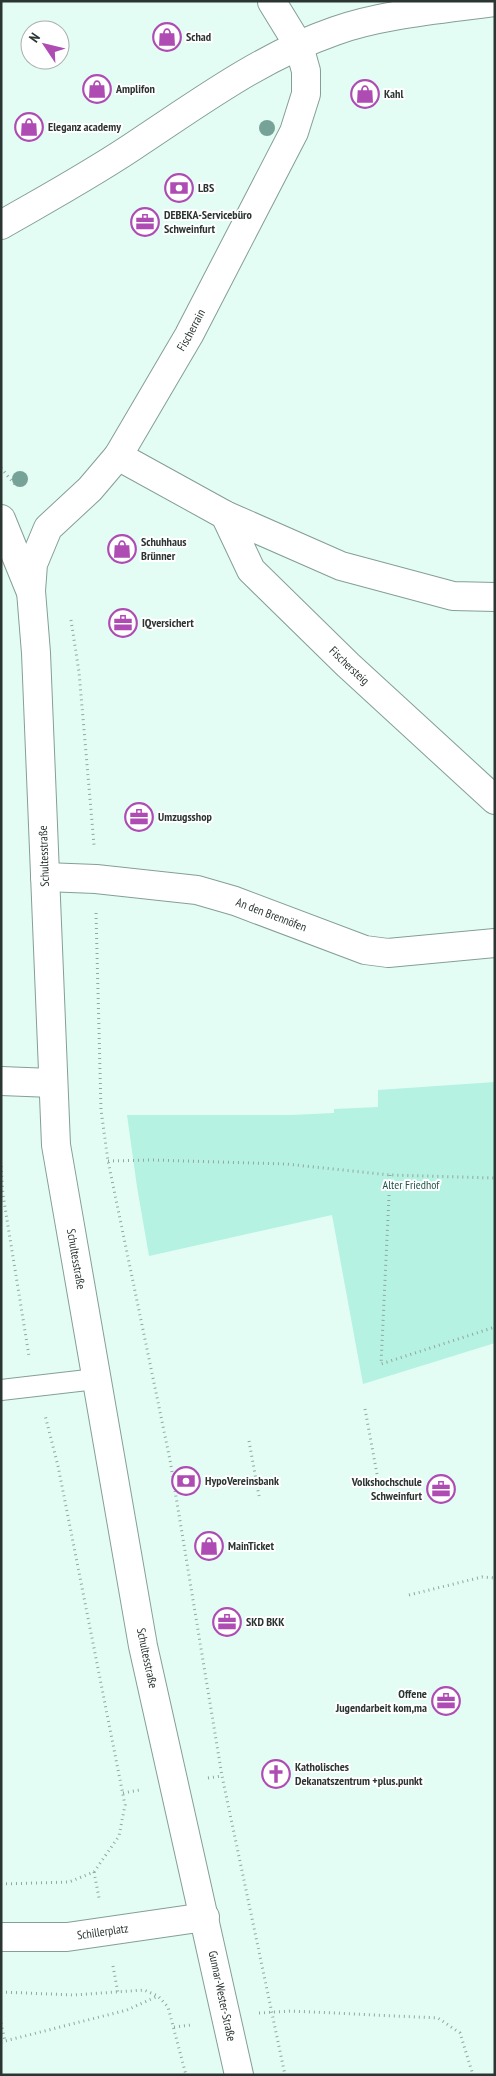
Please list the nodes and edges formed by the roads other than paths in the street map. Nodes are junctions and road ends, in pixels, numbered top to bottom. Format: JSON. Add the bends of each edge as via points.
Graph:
{"nodes":[{"id":1,"x":272,"y":2,"type":"edge"},
{"id":2,"x":495,"y":2,"type":"edge"},
{"id":3,"x":299,"y":46,"type":"junction"},
{"id":4,"x":1,"y":225,"type":"edge"},
{"id":5,"x":118,"y":456,"type":"junction"},
{"id":6,"x":225,"y":515,"type":"junction"},
{"id":7,"x":1,"y":519,"type":"edge"},
{"id":8,"x":31,"y":591,"type":"junction"},
{"id":9,"x":495,"y":597,"type":"edge"},
{"id":10,"x":495,"y":800,"type":"edge"},
{"id":11,"x":45,"y":877,"type":"junction"},
{"id":12,"x":495,"y":943,"type":"edge"},
{"id":13,"x":1,"y":1081,"type":"edge"},
{"id":14,"x":52,"y":1083,"type":"junction"},
{"id":15,"x":96,"y":1379,"type":"junction"},
{"id":16,"x":1,"y":1390,"type":"edge"},
{"id":17,"x":205,"y":1917,"type":"junction"},
{"id":18,"x":1,"y":1937,"type":"edge"},
{"id":19,"x":239,"y":2075,"type":"edge"}],
"edges":[{"from":1,"to":3,"type":"street","name":"Fischerrain"},
{"from":2,"to":3,"type":"street","via":[[372,21],[336,30]]},
{"from":3,"to":4,"type":"street","via":[[216,90],[68,188]]},
{"from":3,"to":5,"type":"street","name":"Fischerrain","via":[[306,71],[306,94],[294,132],[189,335]]},
{"from":5,"to":6,"type":"street"},
{"from":5,"to":8,"type":"street","name":"Fischerrain","via":[[90,489],[48,528],[33,564]]},
{"from":6,"to":9,"type":"street","via":[[341,566],[453,596]]},
{"from":6,"to":10,"type":"street","name":"Fischersteig","via":[[251,570],[348,665]]},
{"from":7,"to":8,"type":"street"},
{"from":8,"to":11,"type":"street","name":"Schultesstraße"},
{"from":11,"to":12,"type":"street","name":"An den Brennöfen","via":[[197,890],[365,950],[388,953]]},
{"from":11,"to":14,"type":"street","name":"Schultesstraße"},
{"from":13,"to":14,"type":"street"},
{"from":14,"to":15,"type":"street","name":"Schultesstraße","via":[[56,1144]]},
{"from":15,"to":16,"type":"lane"},
{"from":15,"to":17,"type":"street","name":"Schultesstraße","via":[[143,1646]]},
{"from":17,"to":18,"type":"street","name":"Schillerplatz","via":[[67,1937]]},
{"from":17,"to":19,"type":"street","name":"Gunnar-Wester-Straße"}]}
